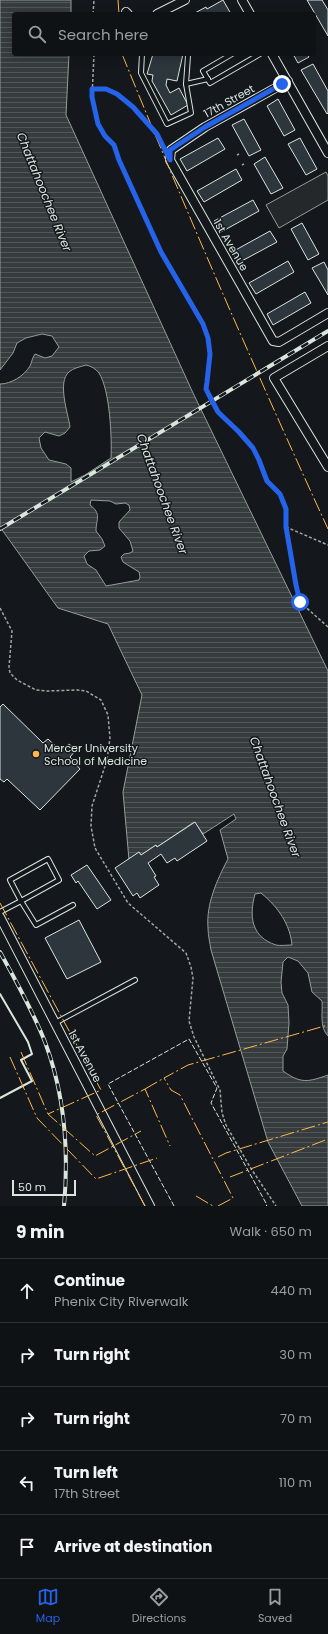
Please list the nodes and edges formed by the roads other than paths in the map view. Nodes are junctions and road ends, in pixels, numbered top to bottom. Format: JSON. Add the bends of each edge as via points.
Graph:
{"nodes":[{"id":1,"x":185,"y":0,"type":"edge"},
{"id":2,"x":242,"y":0,"type":"edge"},
{"id":3,"x":162,"y":12,"type":"edge"},
{"id":4,"x":249,"y":12,"type":"edge"},
{"id":5,"x":142,"y":56,"type":"edge"},
{"id":6,"x":188,"y":56,"type":"dead end"},
{"id":7,"x":229,"y":56,"type":"edge"},
{"id":8,"x":257,"y":56,"type":"edge"},
{"id":9,"x":273,"y":56,"type":"edge"},
{"id":10,"x":208,"y":79,"type":"junction"},
{"id":11,"x":288,"y":81,"type":"junction"},
{"id":12,"x":186,"y":84,"type":"junction"},
{"id":13,"x":328,"y":153,"type":"edge"},
{"id":14,"x":170,"y":160,"type":"joint"},
{"id":15,"x":328,"y":313,"type":"edge"},
{"id":16,"x":328,"y":346,"type":"edge"},
{"id":17,"x":328,"y":467,"type":"edge"},
{"id":18,"x":21,"y":901,"type":"junction"},
{"id":19,"x":73,"y":904,"type":"dead end"},
{"id":20,"x":0,"y":912,"type":"edge"},
{"id":21,"x":0,"y":917,"type":"edge"},
{"id":22,"x":134,"y":980,"type":"dead end"},
{"id":23,"x":55,"y":1023,"type":"junction"},
{"id":24,"x":150,"y":1206,"type":"edge"}],
"edges":[{"from":1,"to":3,"type":"street"},
{"from":2,"to":4,"type":"street"},
{"from":5,"to":12,"type":"lane","via":[[141,73],[167,124],[192,113]]},
{"from":6,"to":12,"type":"lane"},
{"from":7,"to":10,"type":"lane","via":[[203,71]]},
{"from":8,"to":10,"type":"lane","via":[[210,83]]},
{"from":9,"to":11,"type":"street"},
{"from":10,"to":12,"type":"lane"},
{"from":11,"to":13,"type":"street"},
{"from":11,"to":14,"type":"street","name":"17th Street","via":[[205,127],[170,150]]},
{"from":14,"to":15,"type":"street","name":"1st Avenue","via":[[273,341],[280,342]]},
{"from":16,"to":17,"type":"street","via":[[274,378]]},
{"from":18,"to":18,"type":"lane","via":[[59,880],[48,859],[10,880]]},
{"from":18,"to":19,"type":"lane","via":[[36,925]]},
{"from":18,"to":20,"type":"lane"},
{"from":21,"to":23,"type":"street","name":"1st Avenue"},
{"from":22,"to":23,"type":"lane"},
{"from":23,"to":24,"type":"street","name":"1st Avenue"}]}
